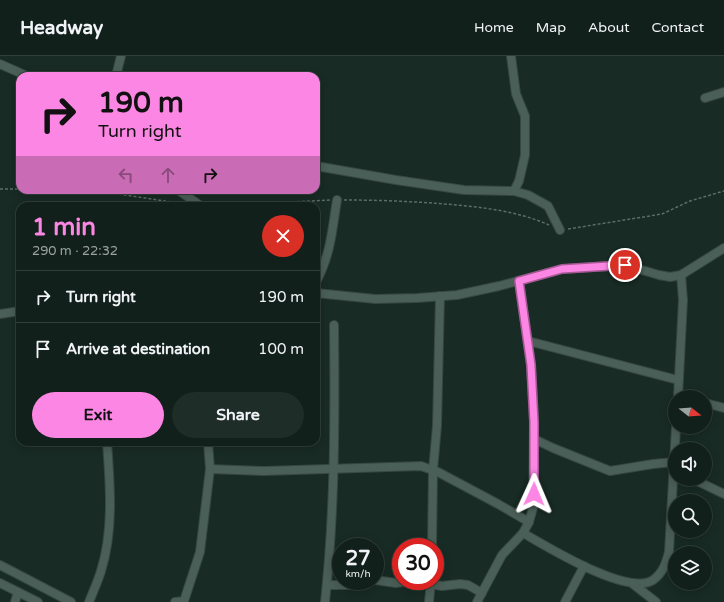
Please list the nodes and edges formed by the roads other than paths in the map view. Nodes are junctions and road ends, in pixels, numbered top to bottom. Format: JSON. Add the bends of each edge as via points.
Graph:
{"nodes":[{"id":1,"x":120,"y":56,"type":"edge"},
{"id":2,"x":511,"y":56,"type":"edge"},
{"id":3,"x":0,"y":64,"type":"edge"},
{"id":4,"x":18,"y":72,"type":"edge"},
{"id":5,"x":117,"y":72,"type":"edge"},
{"id":6,"x":724,"y":92,"type":"edge"},
{"id":7,"x":705,"y":98,"type":"dead end"},
{"id":8,"x":320,"y":167,"type":"edge"},
{"id":9,"x":514,"y":191,"type":"junction"},
{"id":10,"x":184,"y":194,"type":"edge"},
{"id":11,"x":337,"y":200,"type":"road end"},
{"id":12,"x":195,"y":202,"type":"edge"},
{"id":13,"x":560,"y":230,"type":"road end"},
{"id":14,"x":722,"y":252,"type":"edge"},
{"id":15,"x":320,"y":275,"type":"edge"},
{"id":16,"x":680,"y":275,"type":"junction"},
{"id":17,"x":519,"y":281,"type":"junction"},
{"id":18,"x":320,"y":293,"type":"edge"},
{"id":19,"x":440,"y":296,"type":"junction"},
{"id":20,"x":16,"y":312,"type":"edge"},
{"id":21,"x":0,"y":314,"type":"edge"},
{"id":22,"x":334,"y":325,"type":"dead end"},
{"id":23,"x":528,"y":341,"type":"junction"},
{"id":24,"x":678,"y":380,"type":"junction"},
{"id":25,"x":679,"y":390,"type":"edge"},
{"id":26,"x":712,"y":405,"type":"edge"},
{"id":27,"x":724,"y":408,"type":"edge"},
{"id":28,"x":534,"y":438,"type":"junction"},
{"id":29,"x":107,"y":446,"type":"edge"},
{"id":30,"x":208,"y":446,"type":"edge"},
{"id":31,"x":668,"y":466,"type":"edge"},
{"id":32,"x":210,"y":469,"type":"junction"},
{"id":33,"x":333,"y":469,"type":"junction"},
{"id":34,"x":433,"y":470,"type":"junction"},
{"id":35,"x":673,"y":486,"type":"edge"},
{"id":36,"x":707,"y":486,"type":"edge"},
{"id":37,"x":724,"y":494,"type":"edge"},
{"id":38,"x":529,"y":522,"type":"junction"},
{"id":39,"x":523,"y":533,"type":"junction"},
{"id":40,"x":432,"y":538,"type":"edge"},
{"id":41,"x":0,"y":565,"type":"edge"},
{"id":42,"x":584,"y":566,"type":"junction"},
{"id":43,"x":0,"y":583,"type":"edge"},
{"id":44,"x":444,"y":584,"type":"edge"},
{"id":45,"x":633,"y":584,"type":"junction"},
{"id":46,"x":327,"y":585,"type":"junction"},
{"id":47,"x":332,"y":585,"type":"edge"},
{"id":48,"x":430,"y":590,"type":"edge"},
{"id":49,"x":18,"y":592,"type":"junction"},
{"id":50,"x":482,"y":593,"type":"junction"},
{"id":51,"x":16,"y":602,"type":"edge"},
{"id":52,"x":38,"y":602,"type":"edge"},
{"id":53,"x":71,"y":602,"type":"edge"},
{"id":54,"x":89,"y":602,"type":"edge"},
{"id":55,"x":175,"y":602,"type":"edge"},
{"id":56,"x":325,"y":602,"type":"edge"},
{"id":57,"x":429,"y":602,"type":"edge"},
{"id":58,"x":477,"y":602,"type":"edge"},
{"id":59,"x":565,"y":602,"type":"edge"},
{"id":60,"x":656,"y":602,"type":"edge"}],
"edges":[{"from":1,"to":5,"type":"street"},
{"from":2,"to":9,"type":"street","via":[[516,94],[525,122],[524,156],[519,181]]},
{"from":3,"to":4,"type":"street"},
{"from":6,"to":7,"type":"street"},
{"from":8,"to":9,"type":"street","via":[[464,190]]},
{"from":9,"to":13,"type":"street","via":[[548,206]]},
{"from":10,"to":12,"type":"street"},
{"from":11,"to":15,"type":"street","via":[[329,252]]},
{"from":14,"to":16,"type":"street"},
{"from":16,"to":17,"type":"street","via":[[670,277],[625,265],[562,269]]},
{"from":16,"to":24,"type":"street","via":[[683,300]]},
{"from":17,"to":19,"type":"street","via":[[457,295]]},
{"from":17,"to":23,"type":"street"},
{"from":18,"to":19,"type":"street","via":[[375,299]]},
{"from":19,"to":34,"type":"street","via":[[437,426]]},
{"from":20,"to":21,"type":"street"},
{"from":22,"to":33,"type":"street"},
{"from":23,"to":24,"type":"street"},
{"from":23,"to":28,"type":"street"},
{"from":24,"to":25,"type":"street"},
{"from":26,"to":27,"type":"street"},
{"from":28,"to":31,"type":"street","via":[[610,471],[653,464]]},
{"from":28,"to":38,"type":"street","via":[[533,508]]},
{"from":29,"to":54,"type":"street","via":[[110,523],[102,570]]},
{"from":30,"to":32,"type":"street"},
{"from":32,"to":33,"type":"street"},
{"from":32,"to":55,"type":"street","via":[[200,552],[184,601]]},
{"from":33,"to":34,"type":"street","via":[[421,466]]},
{"from":33,"to":46,"type":"street"},
{"from":34,"to":38,"type":"street"},
{"from":34,"to":40,"type":"street"},
{"from":35,"to":45,"type":"street","via":[[669,552],[663,570],[652,581]]},
{"from":36,"to":37,"type":"street"},
{"from":38,"to":39,"type":"street"},
{"from":39,"to":42,"type":"street"},
{"from":39,"to":50,"type":"street","via":[[502,555]]},
{"from":41,"to":53,"type":"street"},
{"from":42,"to":45,"type":"street"},
{"from":42,"to":59,"type":"street"},
{"from":43,"to":49,"type":"street"},
{"from":44,"to":50,"type":"street","via":[[468,586]]},
{"from":45,"to":60,"type":"street"},
{"from":46,"to":47,"type":"street"},
{"from":46,"to":56,"type":"street"},
{"from":48,"to":57,"type":"street"},
{"from":49,"to":51,"type":"street"},
{"from":49,"to":52,"type":"street"},
{"from":50,"to":58,"type":"street"}]}
